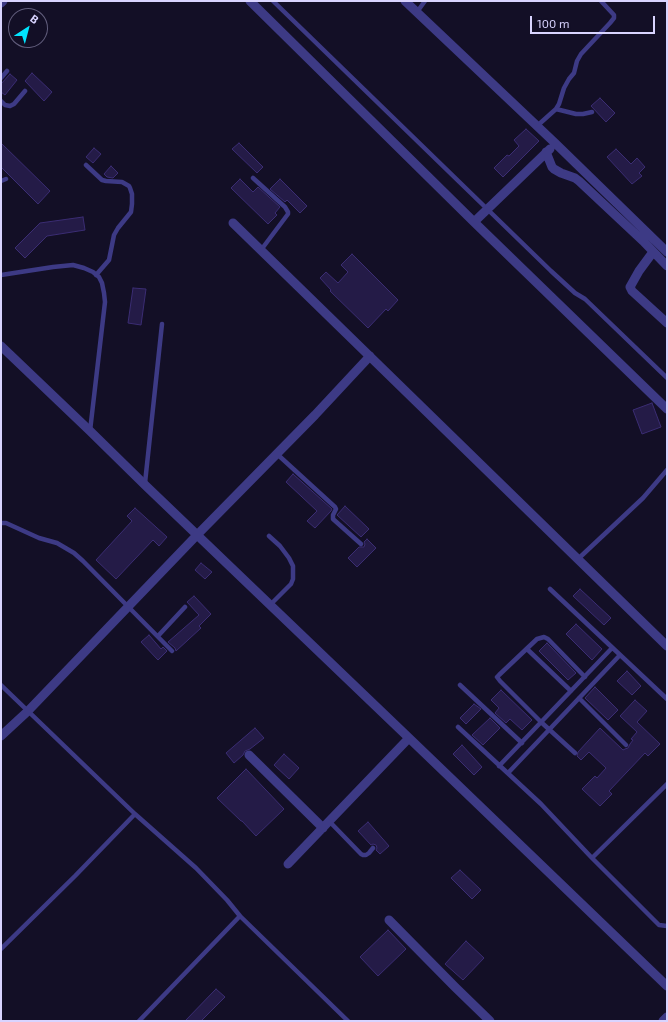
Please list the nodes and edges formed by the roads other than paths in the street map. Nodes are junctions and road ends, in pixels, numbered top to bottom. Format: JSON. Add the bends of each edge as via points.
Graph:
{"nodes":[{"id":1,"x":3,"y":1,"type":"edge"},
{"id":2,"x":250,"y":1,"type":"edge"},
{"id":3,"x":273,"y":1,"type":"edge"},
{"id":4,"x":405,"y":1,"type":"edge"},
{"id":5,"x":425,"y":1,"type":"edge"},
{"id":6,"x":601,"y":1,"type":"edge"},
{"id":7,"x":1,"y":3,"type":"edge"},
{"id":8,"x":417,"y":12,"type":"junction"},
{"id":9,"x":7,"y":71,"type":"dead end"},
{"id":10,"x":1,"y":78,"type":"edge"},
{"id":11,"x":25,"y":91,"type":"dead end"},
{"id":12,"x":1,"y":101,"type":"edge"},
{"id":13,"x":556,"y":109,"type":"junction"},
{"id":14,"x":592,"y":112,"type":"dead end"},
{"id":15,"x":537,"y":126,"type":"junction"},
{"id":16,"x":555,"y":144,"type":"junction"},
{"id":17,"x":546,"y":152,"type":"junction"},
{"id":18,"x":86,"y":165,"type":"dead end"},
{"id":19,"x":253,"y":178,"type":"dead end"},
{"id":20,"x":488,"y":209,"type":"junction"},
{"id":21,"x":474,"y":222,"type":"junction"},
{"id":22,"x":233,"y":223,"type":"dead end"},
{"id":23,"x":261,"y":250,"type":"junction"},
{"id":24,"x":653,"y":252,"type":"junction"},
{"id":25,"x":667,"y":252,"type":"edge"},
{"id":26,"x":667,"y":266,"type":"edge"},
{"id":27,"x":1,"y":275,"type":"edge"},
{"id":28,"x":96,"y":275,"type":"junction"},
{"id":29,"x":667,"y":323,"type":"edge"},
{"id":30,"x":162,"y":324,"type":"dead end"},
{"id":31,"x":1,"y":346,"type":"edge"},
{"id":32,"x":370,"y":356,"type":"junction"},
{"id":33,"x":667,"y":378,"type":"edge"},
{"id":34,"x":667,"y":408,"type":"edge"},
{"id":35,"x":90,"y":431,"type":"junction"},
{"id":36,"x":277,"y":454,"type":"junction"},
{"id":37,"x":667,"y":470,"type":"edge"},
{"id":38,"x":145,"y":485,"type":"junction"},
{"id":39,"x":1,"y":523,"type":"edge"},
{"id":40,"x":197,"y":535,"type":"junction"},
{"id":41,"x":269,"y":536,"type":"dead end"},
{"id":42,"x":361,"y":544,"type":"dead end"},
{"id":43,"x":578,"y":559,"type":"junction"},
{"id":44,"x":550,"y":589,"type":"dead end"},
{"id":45,"x":270,"y":605,"type":"junction"},
{"id":46,"x":128,"y":607,"type":"junction"},
{"id":47,"x":185,"y":607,"type":"dead end"},
{"id":48,"x":158,"y":636,"type":"junction"},
{"id":49,"x":667,"y":646,"type":"edge"},
{"id":50,"x":527,"y":648,"type":"junction"},
{"id":51,"x":612,"y":648,"type":"junction"},
{"id":52,"x":172,"y":651,"type":"dead end"},
{"id":53,"x":620,"y":655,"type":"junction"},
{"id":54,"x":584,"y":677,"type":"junction"},
{"id":55,"x":1,"y":685,"type":"edge"},
{"id":56,"x":460,"y":685,"type":"dead end"},
{"id":57,"x":571,"y":691,"type":"junction"},
{"id":58,"x":579,"y":698,"type":"junction"},
{"id":59,"x":667,"y":699,"type":"edge"},
{"id":60,"x":28,"y":711,"type":"junction"},
{"id":61,"x":541,"y":722,"type":"junction"},
{"id":62,"x":458,"y":727,"type":"dead end"},
{"id":63,"x":549,"y":730,"type":"junction"},
{"id":64,"x":1,"y":736,"type":"edge"},
{"id":65,"x":409,"y":738,"type":"junction"},
{"id":66,"x":522,"y":743,"type":"junction"},
{"id":67,"x":626,"y":744,"type":"dead end"},
{"id":68,"x":575,"y":753,"type":"dead end"},
{"id":69,"x":248,"y":754,"type":"dead end"},
{"id":70,"x":499,"y":766,"type":"junction"},
{"id":71,"x":508,"y":773,"type":"junction"},
{"id":72,"x":667,"y":784,"type":"edge"},
{"id":73,"x":135,"y":814,"type":"junction"},
{"id":74,"x":326,"y":825,"type":"junction"},
{"id":75,"x":373,"y":848,"type":"dead end"},
{"id":76,"x":592,"y":858,"type":"junction"},
{"id":77,"x":288,"y":864,"type":"dead end"},
{"id":78,"x":240,"y":916,"type":"junction"},
{"id":79,"x":389,"y":920,"type":"dead end"},
{"id":80,"x":667,"y":926,"type":"edge"},
{"id":81,"x":1,"y":949,"type":"edge"},
{"id":82,"x":667,"y":986,"type":"edge"},
{"id":83,"x":667,"y":1017,"type":"edge"},
{"id":84,"x":139,"y":1021,"type":"edge"},
{"id":85,"x":348,"y":1021,"type":"edge"},
{"id":86,"x":490,"y":1021,"type":"edge"},
{"id":87,"x":664,"y":1021,"type":"edge"}],
"edges":[{"from":1,"to":7,"type":"street"},
{"from":2,"to":21,"type":"street"},
{"from":3,"to":20,"type":"lane"},
{"from":4,"to":8,"type":"street"},
{"from":5,"to":8,"type":"lane"},
{"from":6,"to":13,"type":"lane","via":[[614,18],[581,54]]},
{"from":8,"to":15,"type":"street"},
{"from":9,"to":10,"type":"lane"},
{"from":11,"to":12,"type":"lane","via":[[10,106]]},
{"from":13,"to":14,"type":"lane","via":[[576,114]]},
{"from":13,"to":15,"type":"lane"},
{"from":15,"to":16,"type":"street"},
{"from":16,"to":17,"type":"street"},
{"from":16,"to":25,"type":"street"},
{"from":17,"to":20,"type":"street"},
{"from":17,"to":24,"type":"street","via":[[554,168],[579,181]]},
{"from":18,"to":28,"type":"lane","via":[[102,180],[122,182],[129,186],[132,194],[131,212],[114,235],[109,260]]},
{"from":19,"to":23,"type":"lane","via":[[288,212]]},
{"from":20,"to":21,"type":"street"},
{"from":20,"to":33,"type":"lane"},
{"from":21,"to":34,"type":"street"},
{"from":22,"to":23,"type":"street"},
{"from":23,"to":32,"type":"street"},
{"from":24,"to":26,"type":"street"},
{"from":24,"to":29,"type":"street","via":[[630,287]]},
{"from":27,"to":28,"type":"lane","via":[[73,265]]},
{"from":28,"to":35,"type":"lane","via":[[102,283],[104,302]]},
{"from":30,"to":38,"type":"lane"},
{"from":31,"to":35,"type":"street"},
{"from":32,"to":36,"type":"street"},
{"from":32,"to":43,"type":"street"},
{"from":35,"to":38,"type":"street"},
{"from":36,"to":40,"type":"street"},
{"from":36,"to":42,"type":"lane","via":[[335,507],[333,519]]},
{"from":37,"to":43,"type":"lane","via":[[643,498]]},
{"from":38,"to":40,"type":"street"},
{"from":39,"to":46,"type":"lane","via":[[66,547]]},
{"from":40,"to":45,"type":"street"},
{"from":40,"to":46,"type":"street"},
{"from":41,"to":45,"type":"lane","via":[[280,546],[293,566],[291,584]]},
{"from":43,"to":49,"type":"street"},
{"from":44,"to":51,"type":"lane"},
{"from":45,"to":65,"type":"street"},
{"from":46,"to":48,"type":"lane"},
{"from":46,"to":60,"type":"street"},
{"from":47,"to":48,"type":"lane"},
{"from":48,"to":52,"type":"lane"},
{"from":50,"to":54,"type":"lane","via":[[537,639],[548,639]]},
{"from":50,"to":57,"type":"lane"},
{"from":50,"to":61,"type":"lane","via":[[497,677]]},
{"from":51,"to":53,"type":"lane"},
{"from":51,"to":54,"type":"lane"},
{"from":53,"to":58,"type":"lane"},
{"from":53,"to":59,"type":"lane"},
{"from":54,"to":57,"type":"lane"},
{"from":55,"to":60,"type":"lane"},
{"from":56,"to":66,"type":"lane"},
{"from":57,"to":61,"type":"lane"},
{"from":58,"to":63,"type":"lane"},
{"from":58,"to":67,"type":"lane"},
{"from":60,"to":64,"type":"street"},
{"from":60,"to":73,"type":"lane"},
{"from":61,"to":63,"type":"lane"},
{"from":61,"to":66,"type":"lane"},
{"from":62,"to":70,"type":"lane"},
{"from":63,"to":68,"type":"lane"},
{"from":63,"to":71,"type":"lane"},
{"from":65,"to":74,"type":"street"},
{"from":65,"to":82,"type":"street"},
{"from":66,"to":70,"type":"lane"},
{"from":69,"to":74,"type":"street"},
{"from":70,"to":71,"type":"lane"},
{"from":71,"to":76,"type":"lane","via":[[542,804]]},
{"from":72,"to":76,"type":"lane"},
{"from":73,"to":78,"type":"lane","via":[[196,868]]},
{"from":73,"to":81,"type":"lane"},
{"from":74,"to":75,"type":"lane","via":[[363,855]]},
{"from":74,"to":77,"type":"street"},
{"from":76,"to":80,"type":"lane","via":[[659,925]]},
{"from":78,"to":84,"type":"lane"},
{"from":78,"to":85,"type":"lane"},
{"from":79,"to":86,"type":"street"},
{"from":83,"to":87,"type":"street"}]}
